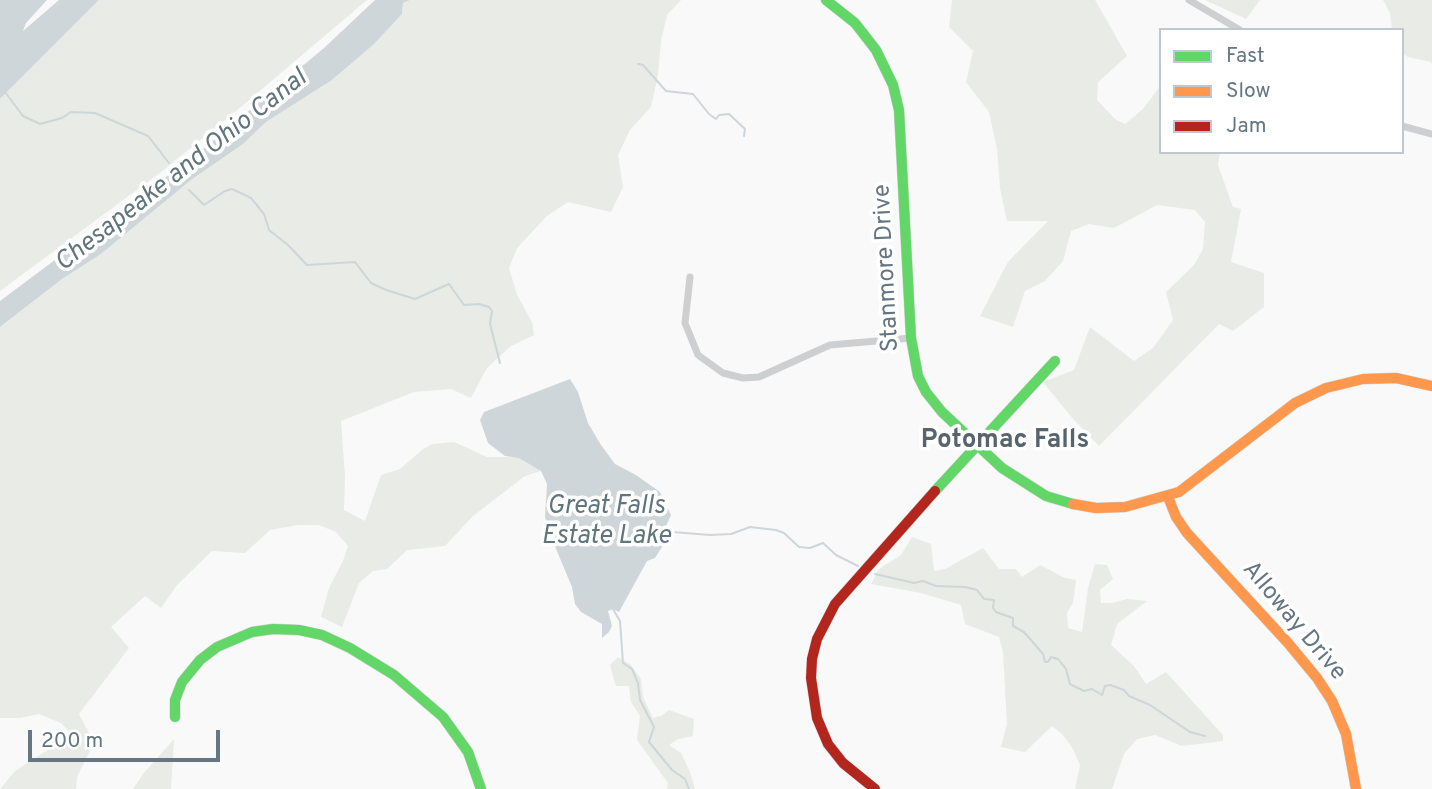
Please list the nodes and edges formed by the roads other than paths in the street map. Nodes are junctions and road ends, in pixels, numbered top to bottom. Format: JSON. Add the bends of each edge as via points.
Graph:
{"nodes":[{"id":1,"x":826,"y":0,"type":"edge"},
{"id":2,"x":1189,"y":0,"type":"edge"},
{"id":3,"x":1237,"y":28,"type":"edge"},
{"id":4,"x":1404,"y":127,"type":"edge"},
{"id":5,"x":1432,"y":134,"type":"edge"},
{"id":6,"x":690,"y":277,"type":"dead end"},
{"id":7,"x":911,"y":338,"type":"junction"},
{"id":8,"x":1055,"y":361,"type":"dead end"},
{"id":9,"x":1432,"y":386,"type":"edge"},
{"id":10,"x":976,"y":444,"type":"junction"},
{"id":11,"x":1168,"y":497,"type":"junction"},
{"id":12,"x":175,"y":717,"type":"dead end"},
{"id":13,"x":481,"y":789,"type":"edge"},
{"id":14,"x":875,"y":789,"type":"edge"},
{"id":15,"x":1356,"y":789,"type":"edge"}],
"edges":[{"from":1,"to":7,"type":"street","name":"Stanmore Drive","via":[[855,23],[876,50],[893,85],[904,170]]},
{"from":2,"to":3,"type":"street"},
{"from":4,"to":5,"type":"street"},
{"from":6,"to":7,"type":"street","via":[[685,323],[698,355],[723,373],[759,377],[830,345]]},
{"from":7,"to":10,"type":"street","name":"Stanmore Drive","via":[[926,392]]},
{"from":8,"to":10,"type":"street"},
{"from":9,"to":11,"type":"street","name":"Stanmore Drive","via":[[1396,378],[1363,379],[1326,388],[1295,403]]},
{"from":10,"to":11,"type":"street","name":"Stanmore Drive","via":[[1024,484],[1069,503],[1125,507]]},
{"from":10,"to":14,"type":"street","via":[[835,604],[817,639],[811,678],[817,718],[843,763]]},
{"from":11,"to":15,"type":"street","name":"Alloway Drive","via":[[1187,533],[1287,643],[1332,701],[1346,734]]},
{"from":12,"to":13,"type":"street","via":[[182,682],[217,647],[273,629],[322,635],[394,676],[443,717],[468,752]]}]}
